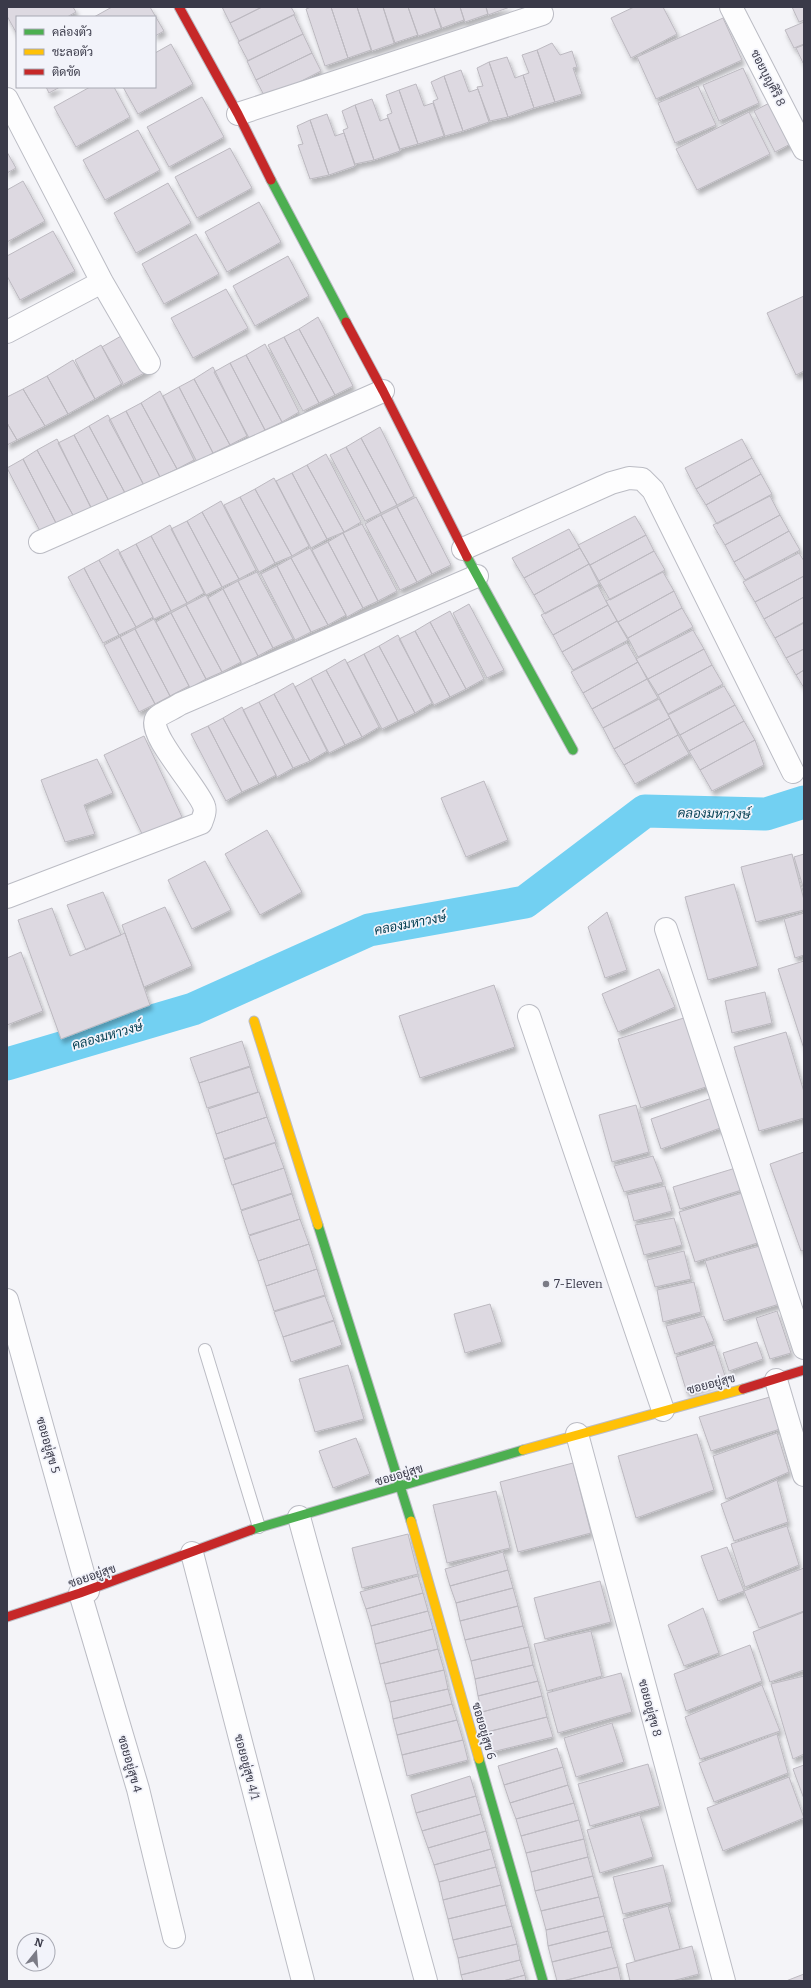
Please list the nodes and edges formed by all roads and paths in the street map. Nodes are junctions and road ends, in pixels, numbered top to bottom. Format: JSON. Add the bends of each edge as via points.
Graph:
{"nodes":[{"id":1,"x":179,"y":7,"type":"edge"},
{"id":2,"x":731,"y":7,"type":"edge"},
{"id":3,"x":542,"y":14,"type":"dead end"},
{"id":4,"x":7,"y":99,"type":"edge"},
{"id":5,"x":238,"y":114,"type":"junction"},
{"id":6,"x":804,"y":149,"type":"edge"},
{"id":7,"x":102,"y":282,"type":"junction"},
{"id":8,"x":7,"y":332,"type":"edge"},
{"id":9,"x":149,"y":363,"type":"dead end"},
{"id":10,"x":383,"y":391,"type":"junction"},
{"id":11,"x":40,"y":542,"type":"dead end"},
{"id":12,"x":463,"y":549,"type":"junction"},
{"id":13,"x":477,"y":576,"type":"junction"},
{"id":14,"x":573,"y":750,"type":"dead end"},
{"id":15,"x":793,"y":772,"type":"dead end"},
{"id":16,"x":7,"y":897,"type":"edge"},
{"id":17,"x":666,"y":929,"type":"dead end"},
{"id":18,"x":529,"y":1016,"type":"dead end"},
{"id":19,"x":254,"y":1022,"type":"dead end"},
{"id":20,"x":7,"y":1300,"type":"edge"},
{"id":21,"x":804,"y":1348,"type":"edge"},
{"id":22,"x":205,"y":1350,"type":"dead end"},
{"id":23,"x":804,"y":1370,"type":"edge"},
{"id":24,"x":776,"y":1380,"type":"junction"},
{"id":25,"x":663,"y":1410,"type":"junction"},
{"id":26,"x":576,"y":1434,"type":"junction"},
{"id":27,"x":804,"y":1475,"type":"edge"},
{"id":28,"x":401,"y":1487,"type":"junction"},
{"id":29,"x":300,"y":1517,"type":"junction"},
{"id":30,"x":259,"y":1526,"type":"junction"},
{"id":31,"x":192,"y":1553,"type":"junction"},
{"id":32,"x":84,"y":1592,"type":"junction"},
{"id":33,"x":7,"y":1617,"type":"edge"},
{"id":34,"x":174,"y":1937,"type":"dead end"},
{"id":35,"x":303,"y":1981,"type":"edge"},
{"id":36,"x":426,"y":1981,"type":"edge"},
{"id":37,"x":543,"y":1981,"type":"edge"},
{"id":38,"x":724,"y":1981,"type":"edge"}],
"edges":[{"from":1,"to":5,"type":"street"},
{"from":2,"to":6,"type":"street","name":"ซอยบุญศิริ 8"},
{"from":3,"to":5,"type":"street"},
{"from":4,"to":7,"type":"street"},
{"from":5,"to":10,"type":"street"},
{"from":7,"to":8,"type":"street"},
{"from":7,"to":9,"type":"street"},
{"from":10,"to":11,"type":"street"},
{"from":10,"to":12,"type":"street"},
{"from":12,"to":13,"type":"street"},
{"from":12,"to":15,"type":"street","via":[[611,483],[629,478],[642,479],[653,490]]},
{"from":13,"to":14,"type":"street"},
{"from":13,"to":16,"type":"street","via":[[180,704],[159,716],[155,725],[165,748],[204,805],[201,823]]},
{"from":17,"to":21,"type":"street"},
{"from":18,"to":25,"type":"street"},
{"from":19,"to":28,"type":"street","name":"ซอยอยู่สุข 6"},
{"from":20,"to":32,"type":"street","name":"ซอยอยู่สุข 5"},
{"from":22,"to":30,"type":"lane"},
{"from":23,"to":24,"type":"street","name":"ซอยอยู่สุข"},
{"from":24,"to":25,"type":"street","name":"ซอยอยู่สุข"},
{"from":24,"to":27,"type":"street"},
{"from":25,"to":26,"type":"street","name":"ซอยอยู่สุข"},
{"from":26,"to":28,"type":"street","name":"ซอยอยู่สุข"},
{"from":26,"to":38,"type":"street","name":"ซอยอยู่สุข 8"},
{"from":28,"to":29,"type":"street","name":"ซอยอยู่สุข"},
{"from":28,"to":37,"type":"street","name":"ซอยอยู่สุข 6"},
{"from":29,"to":30,"type":"street","name":"ซอยอยู่สุข"},
{"from":29,"to":36,"type":"street"},
{"from":30,"to":31,"type":"street","name":"ซอยอยู่สุข"},
{"from":31,"to":32,"type":"street","name":"ซอยอยู่สุข"},
{"from":31,"to":35,"type":"street","name":"ซอยอยู่สุข 4/1"},
{"from":32,"to":33,"type":"street","name":"ซอยอยู่สุข"},
{"from":32,"to":34,"type":"street","name":"ซอยอยู่สุข 4","via":[[138,1789]]}]}
